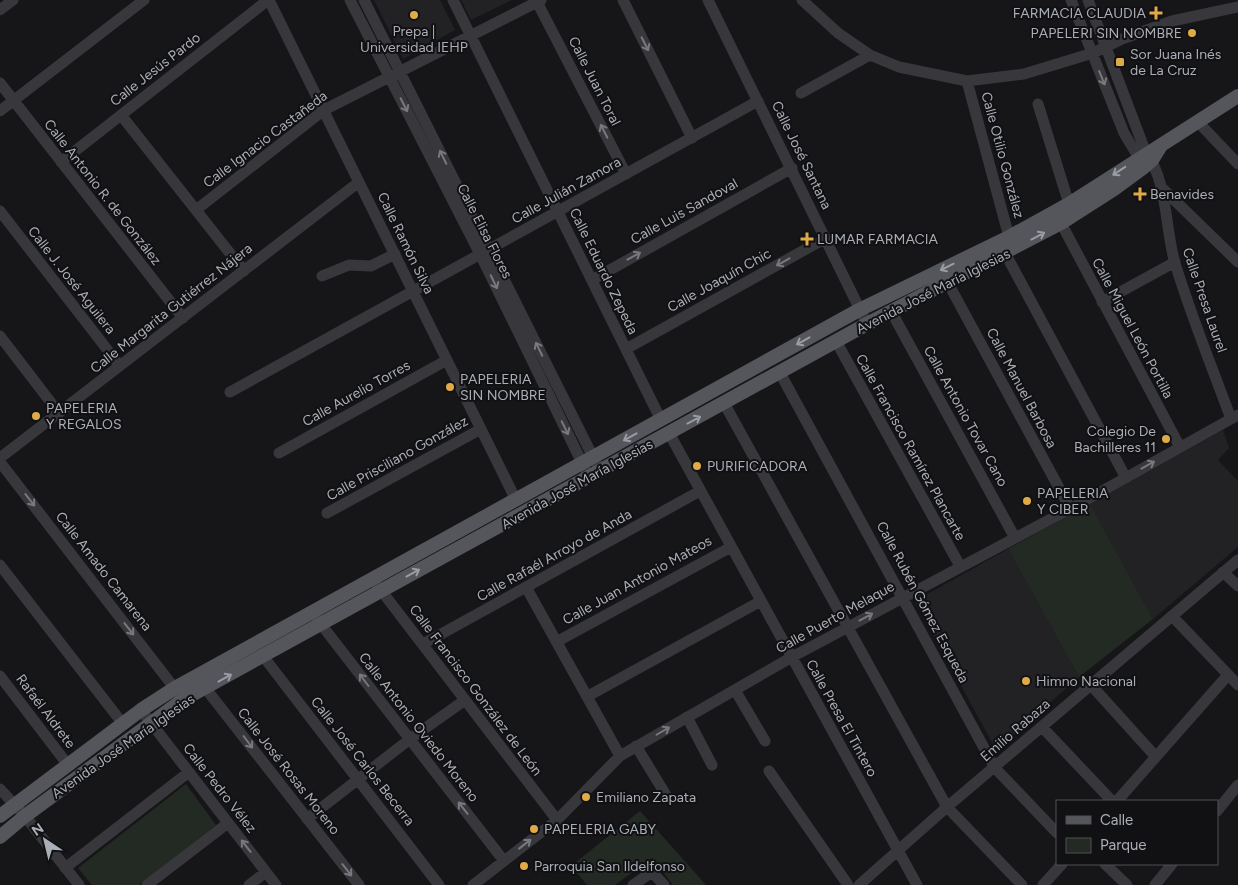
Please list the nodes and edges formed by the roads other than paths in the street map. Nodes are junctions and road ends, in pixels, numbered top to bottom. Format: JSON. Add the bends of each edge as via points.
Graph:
{"nodes":[{"id":1,"x":12,"y":0,"type":"edge"},
{"id":2,"x":144,"y":0,"type":"edge"},
{"id":3,"x":269,"y":0,"type":"edge"},
{"id":4,"x":350,"y":0,"type":"edge"},
{"id":5,"x":364,"y":0,"type":"edge"},
{"id":6,"x":453,"y":0,"type":"edge"},
{"id":7,"x":623,"y":0,"type":"edge"},
{"id":8,"x":708,"y":0,"type":"edge"},
{"id":9,"x":802,"y":0,"type":"edge"},
{"id":10,"x":1071,"y":0,"type":"edge"},
{"id":11,"x":1088,"y":0,"type":"edge"},
{"id":12,"x":539,"y":1,"type":"edge"},
{"id":13,"x":1232,"y":7,"type":"edge"},
{"id":14,"x":0,"y":10,"type":"edge"},
{"id":15,"x":471,"y":36,"type":"junction"},
{"id":16,"x":1107,"y":47,"type":"junction"},
{"id":17,"x":1093,"y":53,"type":"junction"},
{"id":18,"x":870,"y":56,"type":"junction"},
{"id":19,"x":400,"y":70,"type":"junction"},
{"id":20,"x":389,"y":76,"type":"junction"},
{"id":21,"x":967,"y":81,"type":"junction"},
{"id":22,"x":0,"y":84,"type":"edge"},
{"id":23,"x":801,"y":93,"type":"dead end"},
{"id":24,"x":1238,"y":96,"type":"edge"},
{"id":25,"x":13,"y":100,"type":"junction"},
{"id":26,"x":758,"y":101,"type":"junction"},
{"id":27,"x":1038,"y":104,"type":"dead end"},
{"id":28,"x":324,"y":110,"type":"junction"},
{"id":29,"x":0,"y":111,"type":"edge"},
{"id":30,"x":121,"y":115,"type":"junction"},
{"id":31,"x":1198,"y":122,"type":"junction"},
{"id":32,"x":692,"y":138,"type":"junction"},
{"id":33,"x":1145,"y":160,"type":"junction"},
{"id":34,"x":61,"y":162,"type":"junction"},
{"id":35,"x":1238,"y":164,"type":"edge"},
{"id":36,"x":792,"y":168,"type":"junction"},
{"id":37,"x":626,"y":174,"type":"junction"},
{"id":38,"x":359,"y":182,"type":"junction"},
{"id":39,"x":1160,"y":184,"type":"junction"},
{"id":40,"x":1069,"y":204,"type":"junction"},
{"id":41,"x":196,"y":210,"type":"junction"},
{"id":42,"x":0,"y":212,"type":"edge"},
{"id":43,"x":558,"y":212,"type":"junction"},
{"id":44,"x":1061,"y":223,"type":"junction"},
{"id":45,"x":1009,"y":237,"type":"junction"},
{"id":46,"x":826,"y":238,"type":"junction"},
{"id":47,"x":485,"y":252,"type":"junction"},
{"id":48,"x":1005,"y":253,"type":"junction"},
{"id":49,"x":395,"y":254,"type":"junction"},
{"id":50,"x":1174,"y":262,"type":"junction"},
{"id":51,"x":1238,"y":262,"type":"edge"},
{"id":52,"x":244,"y":271,"type":"junction"},
{"id":53,"x":322,"y":276,"type":"dead end"},
{"id":54,"x":592,"y":280,"type":"junction"},
{"id":55,"x":948,"y":283,"type":"junction"},
{"id":56,"x":413,"y":291,"type":"junction"},
{"id":57,"x":1102,"y":302,"type":"junction"},
{"id":58,"x":859,"y":310,"type":"junction"},
{"id":59,"x":891,"y":311,"type":"junction"},
{"id":60,"x":183,"y":318,"type":"junction"},
{"id":61,"x":867,"y":324,"type":"junction"},
{"id":62,"x":0,"y":336,"type":"edge"},
{"id":63,"x":836,"y":342,"type":"junction"},
{"id":64,"x":626,"y":349,"type":"junction"},
{"id":65,"x":447,"y":360,"type":"junction"},
{"id":66,"x":120,"y":366,"type":"junction"},
{"id":67,"x":780,"y":373,"type":"junction"},
{"id":68,"x":230,"y":392,"type":"dead end"},
{"id":69,"x":724,"y":404,"type":"junction"},
{"id":70,"x":59,"y":413,"type":"junction"},
{"id":71,"x":1234,"y":417,"type":"edge"},
{"id":72,"x":661,"y":420,"type":"junction"},
{"id":73,"x":481,"y":429,"type":"junction"},
{"id":74,"x":669,"y":433,"type":"junction"},
{"id":75,"x":1180,"y":447,"type":"junction"},
{"id":76,"x":279,"y":453,"type":"dead end"},
{"id":77,"x":0,"y":460,"type":"edge"},
{"id":78,"x":588,"y":460,"type":"junction"},
{"id":79,"x":595,"y":474,"type":"junction"},
{"id":80,"x":1126,"y":478,"type":"junction"},
{"id":81,"x":700,"y":491,"type":"junction"},
{"id":82,"x":516,"y":500,"type":"junction"},
{"id":83,"x":1070,"y":508,"type":"junction"},
{"id":84,"x":327,"y":513,"type":"dead end"},
{"id":85,"x":1014,"y":536,"type":"junction"},
{"id":86,"x":730,"y":546,"type":"junction"},
{"id":87,"x":1238,"y":560,"type":"edge"},
{"id":88,"x":0,"y":565,"type":"edge"},
{"id":89,"x":960,"y":566,"type":"junction"},
{"id":90,"x":1223,"y":572,"type":"junction"},
{"id":91,"x":371,"y":578,"type":"junction"},
{"id":92,"x":1238,"y":586,"type":"edge"},
{"id":93,"x":526,"y":587,"type":"junction"},
{"id":94,"x":381,"y":590,"type":"junction"},
{"id":95,"x":903,"y":597,"type":"junction"},
{"id":96,"x":761,"y":601,"type":"junction"},
{"id":97,"x":310,"y":612,"type":"junction"},
{"id":98,"x":1172,"y":616,"type":"junction"},
{"id":99,"x":322,"y":624,"type":"junction"},
{"id":100,"x":847,"y":627,"type":"junction"},
{"id":101,"x":558,"y":641,"type":"junction"},
{"id":102,"x":422,"y":644,"type":"junction"},
{"id":103,"x":263,"y":656,"type":"junction"},
{"id":104,"x":792,"y":657,"type":"junction"},
{"id":105,"x":1228,"y":675,"type":"junction"},
{"id":106,"x":0,"y":676,"type":"edge"},
{"id":107,"x":196,"y":676,"type":"junction"},
{"id":108,"x":1091,"y":685,"type":"junction"},
{"id":109,"x":1238,"y":685,"type":"edge"},
{"id":110,"x":175,"y":688,"type":"junction"},
{"id":111,"x":206,"y":688,"type":"junction"},
{"id":112,"x":735,"y":690,"type":"junction"},
{"id":113,"x":588,"y":696,"type":"junction"},
{"id":114,"x":184,"y":700,"type":"junction"},
{"id":115,"x":465,"y":700,"type":"junction"},
{"id":116,"x":141,"y":710,"type":"junction"},
{"id":117,"x":687,"y":717,"type":"junction"},
{"id":118,"x":151,"y":722,"type":"junction"},
{"id":119,"x":123,"y":724,"type":"junction"},
{"id":120,"x":1042,"y":727,"type":"junction"},
{"id":121,"x":410,"y":739,"type":"junction"},
{"id":122,"x":765,"y":741,"type":"dead end"},
{"id":123,"x":636,"y":746,"type":"junction"},
{"id":124,"x":620,"y":756,"type":"junction"},
{"id":125,"x":1156,"y":756,"type":"junction"},
{"id":126,"x":712,"y":764,"type":"dead end"},
{"id":127,"x":68,"y":765,"type":"junction"},
{"id":128,"x":995,"y":768,"type":"junction"},
{"id":129,"x":769,"y":771,"type":"dead end"},
{"id":130,"x":189,"y":772,"type":"junction"},
{"id":131,"x":360,"y":780,"type":"junction"},
{"id":132,"x":1238,"y":786,"type":"edge"},
{"id":133,"x":0,"y":789,"type":"edge"},
{"id":134,"x":666,"y":795,"type":"dead end"},
{"id":135,"x":1111,"y":800,"type":"edge"},
{"id":136,"x":1118,"y":800,"type":"edge"},
{"id":137,"x":14,"y":806,"type":"junction"},
{"id":138,"x":947,"y":807,"type":"junction"},
{"id":139,"x":1218,"y":810,"type":"edge"},
{"id":140,"x":0,"y":816,"type":"edge"},
{"id":141,"x":25,"y":816,"type":"junction"},
{"id":142,"x":307,"y":820,"type":"junction"},
{"id":143,"x":557,"y":820,"type":"junction"},
{"id":144,"x":228,"y":823,"type":"junction"},
{"id":145,"x":1056,"y":832,"type":"edge"},
{"id":146,"x":0,"y":837,"type":"edge"},
{"id":147,"x":898,"y":851,"type":"junction"},
{"id":148,"x":504,"y":861,"type":"junction"},
{"id":149,"x":1061,"y":865,"type":"edge"},
{"id":150,"x":1105,"y":865,"type":"edge"},
{"id":151,"x":1171,"y":865,"type":"edge"},
{"id":152,"x":65,"y":868,"type":"junction"},
{"id":153,"x":266,"y":872,"type":"junction"},
{"id":154,"x":79,"y":885,"type":"edge"},
{"id":155,"x":147,"y":885,"type":"edge"},
{"id":156,"x":249,"y":885,"type":"edge"},
{"id":157,"x":276,"y":885,"type":"edge"},
{"id":158,"x":359,"y":885,"type":"edge"},
{"id":159,"x":439,"y":885,"type":"edge"},
{"id":160,"x":473,"y":885,"type":"edge"},
{"id":161,"x":633,"y":885,"type":"edge"},
{"id":162,"x":664,"y":885,"type":"edge"},
{"id":163,"x":848,"y":885,"type":"edge"},
{"id":164,"x":859,"y":885,"type":"edge"},
{"id":165,"x":917,"y":885,"type":"edge"},
{"id":166,"x":1022,"y":885,"type":"edge"},
{"id":167,"x":1043,"y":885,"type":"edge"},
{"id":168,"x":1127,"y":885,"type":"edge"},
{"id":169,"x":1155,"y":885,"type":"edge"}],
"edges":[{"from":1,"to":14,"type":"street"},
{"from":2,"to":25,"type":"street"},
{"from":3,"to":28,"type":"street","name":"Calle Ramón Silva"},
{"from":3,"to":30,"type":"street","name":"Calle Jesús Pardo"},
{"from":4,"to":20,"type":"street","name":"Calle Elisa Flores"},
{"from":5,"to":19,"type":"street","name":"Calle Elisa Flores"},
{"from":6,"to":15,"type":"street","name":"Calle Eduardo Zepeda"},
{"from":7,"to":32,"type":"street","one_way":true},
{"from":8,"to":26,"type":"street","name":"Calle José Santana"},
{"from":9,"to":18,"type":"street","via":[[838,33]]},
{"from":10,"to":17,"type":"street"},
{"from":11,"to":16,"type":"street"},
{"from":12,"to":15,"type":"street","name":"Calle Ignacio Castañeda"},
{"from":37,"to":12,"type":"street","name":"Calle Juan Toral","one_way":true},
{"from":13,"to":16,"type":"street","via":[[1172,21]]},
{"from":15,"to":19,"type":"street","name":"Calle Ignacio Castañeda"},
{"from":15,"to":43,"type":"street","name":"Calle Eduardo Zepeda"},
{"from":16,"to":17,"type":"street"},
{"from":16,"to":33,"type":"street"},
{"from":17,"to":21,"type":"street","via":[[1024,74]]},
{"from":17,"to":33,"type":"street","one_way":true},
{"from":18,"to":21,"type":"street","via":[[898,67]]},
{"from":18,"to":23,"type":"street"},
{"from":19,"to":20,"type":"street","name":"Calle Ignacio Castañeda"},
{"from":47,"to":19,"type":"street","name":"Calle Elisa Flores","one_way":true},
{"from":20,"to":28,"type":"street","name":"Calle Ignacio Castañeda"},
{"from":20,"to":47,"type":"street","name":"Calle Elisa Flores","one_way":true},
{"from":21,"to":45,"type":"street","name":"Calle Otilio González"},
{"from":22,"to":25,"type":"street","name":"Calle Antonio R. de González"},
{"from":24,"to":31,"type":"main road","name":"Avenida José María Iglesias"},
{"from":25,"to":29,"type":"street"},
{"from":25,"to":34,"type":"street","name":"Calle Antonio R. de González"},
{"from":26,"to":32,"type":"street","name":"Calle Julián Zamora"},
{"from":26,"to":36,"type":"street","name":"Calle José Santana"},
{"from":27,"to":40,"type":"street"},
{"from":28,"to":38,"type":"street","name":"Calle Ramón Silva"},
{"from":28,"to":41,"type":"street","name":"Calle Ignacio Castañeda"},
{"from":30,"to":34,"type":"street","name":"Calle Jesús Pardo"},
{"from":30,"to":41,"type":"street"},
{"from":31,"to":33,"type":"main road","name":"Avenida José María Iglesias","via":[[1161,145]]},
{"from":31,"to":35,"type":"street"},
{"from":32,"to":37,"type":"street","name":"Calle Julián Zamora"},
{"from":33,"to":39,"type":"street"},
{"from":33,"to":40,"type":"main road","name":"Avenida José María Iglesias","one_way":true},
{"from":33,"to":44,"type":"main road","name":"Avenida José María Iglesias","via":[[1114,189]]},
{"from":34,"to":60,"type":"street","name":"Calle Antonio R. de González"},
{"from":36,"to":46,"type":"street","name":"Calle José Santana"},
{"from":54,"to":36,"type":"street","name":"Calle Luis Sandoval","one_way":true},
{"from":37,"to":43,"type":"street","name":"Calle Julián Zamora"},
{"from":38,"to":49,"type":"street","name":"Calle Ramón Silva"},
{"from":38,"to":52,"type":"street","name":"Calle Margarita Gutiérrez Nájera"},
{"from":39,"to":50,"type":"street","name":"Calle Presa Laurel"},
{"from":39,"to":51,"type":"street"},
{"from":40,"to":45,"type":"main road","name":"Avenida José María Iglesias"},
{"from":41,"to":52,"type":"street"},
{"from":42,"to":66,"type":"street","name":"Calle J. José Aguilera"},
{"from":43,"to":47,"type":"street","name":"Calle Julián Zamora"},
{"from":43,"to":54,"type":"street","name":"Calle Eduardo Zepeda"},
{"from":48,"to":44,"type":"main road","name":"Avenida José María Iglesias","one_way":true},
{"from":44,"to":57,"type":"street","name":"Calle Miguel León Portilla"},
{"from":45,"to":58,"type":"main road","name":"Avenida José María Iglesias","one_way":true},
{"from":46,"to":58,"type":"street","name":"Calle José Santana"},
{"from":46,"to":64,"type":"street","name":"Calle Joaquín Chic","one_way":true},
{"from":47,"to":56,"type":"street","name":"Calle Julián Zamora"},
{"from":47,"to":78,"type":"street","name":"Calle Elisa Flores"},
{"from":48,"to":55,"type":"main road","name":"Avenida José María Iglesias"},
{"from":48,"to":80,"type":"street"},
{"from":49,"to":53,"type":"street","via":[[371,266],[349,265]]},
{"from":49,"to":56,"type":"street","name":"Calle Ramón Silva"},
{"from":50,"to":57,"type":"street"},
{"from":50,"to":71,"type":"street","name":"Calle Presa Laurel"},
{"from":52,"to":60,"type":"street","name":"Calle Margarita Gutiérrez Nájera"},
{"from":54,"to":64,"type":"street","name":"Calle Eduardo Zepeda"},
{"from":55,"to":59,"type":"main road","name":"Avenida José María Iglesias"},
{"from":55,"to":83,"type":"street","name":"Calle Manuel Barbosa"},
{"from":56,"to":65,"type":"street","name":"Calle Ramón Silva"},
{"from":56,"to":68,"type":"street","name":"Calle Julián Zamora"},
{"from":57,"to":75,"type":"street","name":"Calle Miguel León Portilla"},
{"from":58,"to":61,"type":"street","name":"Calle José Santana"},
{"from":58,"to":72,"type":"main road","name":"Avenida José María Iglesias","one_way":true},
{"from":59,"to":61,"type":"main road","name":"Avenida José María Iglesias"},
{"from":59,"to":85,"type":"street","name":"Calle Antonio Tovar Cano"},
{"from":60,"to":66,"type":"street","name":"Calle Margarita Gutiérrez Nájera"},
{"from":61,"to":63,"type":"main road","name":"Avenida José María Iglesias"},
{"from":62,"to":70,"type":"street"},
{"from":63,"to":67,"type":"main road","name":"Avenida José María Iglesias"},
{"from":63,"to":89,"type":"street","name":"Calle Francisco Ramírez Plancarte"},
{"from":64,"to":72,"type":"street","name":"Calle Eduardo Zepeda"},
{"from":65,"to":73,"type":"street","name":"Calle Ramón Silva"},
{"from":65,"to":76,"type":"street","name":"Calle Aurelio Torres"},
{"from":66,"to":70,"type":"street","name":"Calle Margarita Gutiérrez Nájera"},
{"from":67,"to":69,"type":"main road","name":"Avenida José María Iglesias"},
{"from":67,"to":95,"type":"street","name":"Calle Rubén Gómez Esqueda"},
{"from":74,"to":69,"type":"main road","name":"Avenida José María Iglesias","one_way":true},
{"from":69,"to":100,"type":"street"},
{"from":70,"to":77,"type":"street","name":"Calle Margarita Gutiérrez Nájera"},
{"from":71,"to":75,"type":"street","name":"Calle Puerto Melaque"},
{"from":72,"to":78,"type":"main road","name":"Avenida José María Iglesias","one_way":true},
{"from":73,"to":82,"type":"street","name":"Calle Ramón Silva"},
{"from":73,"to":84,"type":"street","name":"Calle Prisciliano González"},
{"from":74,"to":79,"type":"main road","name":"Avenida José María Iglesias"},
{"from":74,"to":81,"type":"street","name":"Calle Presa El Tintero"},
{"from":80,"to":75,"type":"street","name":"Calle Puerto Melaque","one_way":true},
{"from":77,"to":110,"type":"street","name":"Calle Amado Camarena","one_way":true},
{"from":78,"to":79,"type":"street","name":"Calle Elisa Flores"},
{"from":78,"to":82,"type":"main road","name":"Avenida José María Iglesias"},
{"from":94,"to":79,"type":"main road","name":"Avenida José María Iglesias","one_way":true},
{"from":80,"to":83,"type":"street","name":"Calle Puerto Melaque"},
{"from":81,"to":86,"type":"street","name":"Calle Presa El Tintero"},
{"from":81,"to":93,"type":"street","name":"Calle Rafaél Arroyo de Anda"},
{"from":82,"to":91,"type":"main road","name":"Avenida José María Iglesias"},
{"from":83,"to":85,"type":"street","name":"Calle Puerto Melaque"},
{"from":85,"to":89,"type":"street","name":"Calle Puerto Melaque"},
{"from":86,"to":96,"type":"street","name":"Calle Presa El Tintero"},
{"from":86,"to":101,"type":"street","name":"Calle Juan Antonio Mateos"},
{"from":87,"to":90,"type":"street","name":"Emilio Rabaza"},
{"from":88,"to":119,"type":"street"},
{"from":89,"to":95,"type":"street","name":"Calle Puerto Melaque"},
{"from":90,"to":92,"type":"street"},
{"from":90,"to":98,"type":"street","name":"Emilio Rabaza"},
{"from":91,"to":94,"type":"street","name":"Calle Francisco González de León"},
{"from":91,"to":97,"type":"main road","name":"Avenida José María Iglesias"},
{"from":93,"to":101,"type":"street"},
{"from":93,"to":102,"type":"street","name":"Calle Rafaél Arroyo de Anda"},
{"from":94,"to":99,"type":"main road","name":"Avenida José María Iglesias"},
{"from":94,"to":102,"type":"street","name":"Calle Francisco González de León"},
{"from":100,"to":95,"type":"street","name":"Calle Puerto Melaque","one_way":true},
{"from":95,"to":128,"type":"street","name":"Calle Rubén Gómez Esqueda"},
{"from":96,"to":104,"type":"street","name":"Calle Presa El Tintero"},
{"from":96,"to":113,"type":"street"},
{"from":97,"to":99,"type":"street","name":"Calle Antonio Oviedo Moreno"},
{"from":97,"to":107,"type":"main road","name":"Avenida José María Iglesias"},
{"from":98,"to":105,"type":"street"},
{"from":98,"to":108,"type":"street","name":"Emilio Rabaza"},
{"from":99,"to":103,"type":"main road","name":"Avenida José María Iglesias"},
{"from":121,"to":99,"type":"street","name":"Calle Antonio Oviedo Moreno","one_way":true},
{"from":100,"to":104,"type":"street","name":"Calle Puerto Melaque"},
{"from":100,"to":138,"type":"street"},
{"from":101,"to":113,"type":"street"},
{"from":102,"to":115,"type":"street","name":"Calle Francisco González de León"},
{"from":111,"to":103,"type":"main road","name":"Avenida José María Iglesias","one_way":true},
{"from":103,"to":131,"type":"street","name":"Calle José Carlos Becerra"},
{"from":104,"to":112,"type":"street","name":"Calle Puerto Melaque"},
{"from":104,"to":147,"type":"street","name":"Calle Presa El Tintero"},
{"from":105,"to":109,"type":"street"},
{"from":105,"to":125,"type":"street"},
{"from":106,"to":127,"type":"street","name":"Rafaél Aldrete"},
{"from":107,"to":110,"type":"main road","name":"Avenida José María Iglesias"},
{"from":107,"to":111,"type":"street","name":"Calle José Rosas Moreno"},
{"from":108,"to":120,"type":"street","name":"Emilio Rabaza"},
{"from":108,"to":125,"type":"street"},
{"from":110,"to":114,"type":"street","name":"Calle Amado Camarena"},
{"from":110,"to":116,"type":"main road","name":"Avenida José María Iglesias"},
{"from":111,"to":114,"type":"main road","name":"Avenida José María Iglesias"},
{"from":111,"to":142,"type":"street","name":"Calle José Rosas Moreno","one_way":true},
{"from":112,"to":117,"type":"street","name":"Calle Puerto Melaque"},
{"from":112,"to":122,"type":"street"},
{"from":113,"to":124,"type":"street"},
{"from":114,"to":118,"type":"main road","name":"Avenida José María Iglesias"},
{"from":115,"to":121,"type":"street"},
{"from":115,"to":143,"type":"street","name":"Calle Francisco González de León"},
{"from":116,"to":118,"type":"street","name":"Calle Pedro Vélez"},
{"from":116,"to":119,"type":"main road","name":"Avenida José María Iglesias"},
{"from":123,"to":117,"type":"street","name":"Calle Puerto Melaque","one_way":true},
{"from":117,"to":126,"type":"street"},
{"from":118,"to":130,"type":"street","name":"Calle Pedro Vélez"},
{"from":118,"to":141,"type":"main road","name":"Avenida José María Iglesias"},
{"from":119,"to":127,"type":"main road","name":"Avenida José María Iglesias"},
{"from":120,"to":128,"type":"street","name":"Emilio Rabaza"},
{"from":120,"to":135,"type":"street"},
{"from":121,"to":131,"type":"street"},
{"from":148,"to":121,"type":"street","name":"Calle Antonio Oviedo Moreno","one_way":true},
{"from":123,"to":124,"type":"street","name":"Calle Puerto Melaque"},
{"from":123,"to":134,"type":"street"},
{"from":124,"to":143,"type":"street","name":"Calle Puerto Melaque"},
{"from":125,"to":136,"type":"street"},
{"from":127,"to":137,"type":"main road","name":"Avenida José María Iglesias"},
{"from":128,"to":138,"type":"street","name":"Emilio Rabaza"},
{"from":128,"to":145,"type":"street","name":"Calle Rubén Gómez Esqueda"},
{"from":129,"to":163,"type":"street"},
{"from":130,"to":144,"type":"street","name":"Calle Pedro Vélez"},
{"from":130,"to":152,"type":"street"},
{"from":131,"to":142,"type":"street"},
{"from":131,"to":159,"type":"street","name":"Calle José Carlos Becerra"},
{"from":132,"to":139,"type":"street"},
{"from":133,"to":137,"type":"street"},
{"from":137,"to":140,"type":"main road","name":"Avenida José María Iglesias"},
{"from":137,"to":141,"type":"street"},
{"from":138,"to":147,"type":"street","name":"Emilio Rabaza"},
{"from":138,"to":166,"type":"street"},
{"from":141,"to":146,"type":"main road","name":"Avenida José María Iglesias"},
{"from":141,"to":152,"type":"street"},
{"from":142,"to":158,"type":"street","name":"Calle José Rosas Moreno","one_way":true},
{"from":148,"to":143,"type":"street","name":"Calle Puerto Melaque","one_way":true},
{"from":153,"to":144,"type":"street","name":"Calle Pedro Vélez","one_way":true},
{"from":144,"to":155,"type":"street"},
{"from":147,"to":164,"type":"street","name":"Emilio Rabaza"},
{"from":147,"to":165,"type":"street","name":"Calle Presa El Tintero"},
{"from":148,"to":160,"type":"street","name":"Calle Puerto Melaque"},
{"from":149,"to":167,"type":"street"},
{"from":150,"to":168,"type":"street"},
{"from":151,"to":169,"type":"street"},
{"from":152,"to":154,"type":"street"},
{"from":153,"to":156,"type":"street"},
{"from":153,"to":157,"type":"street","name":"Calle Pedro Vélez"},
{"from":161,"to":162,"type":"street","via":[[652,872]]}]}
